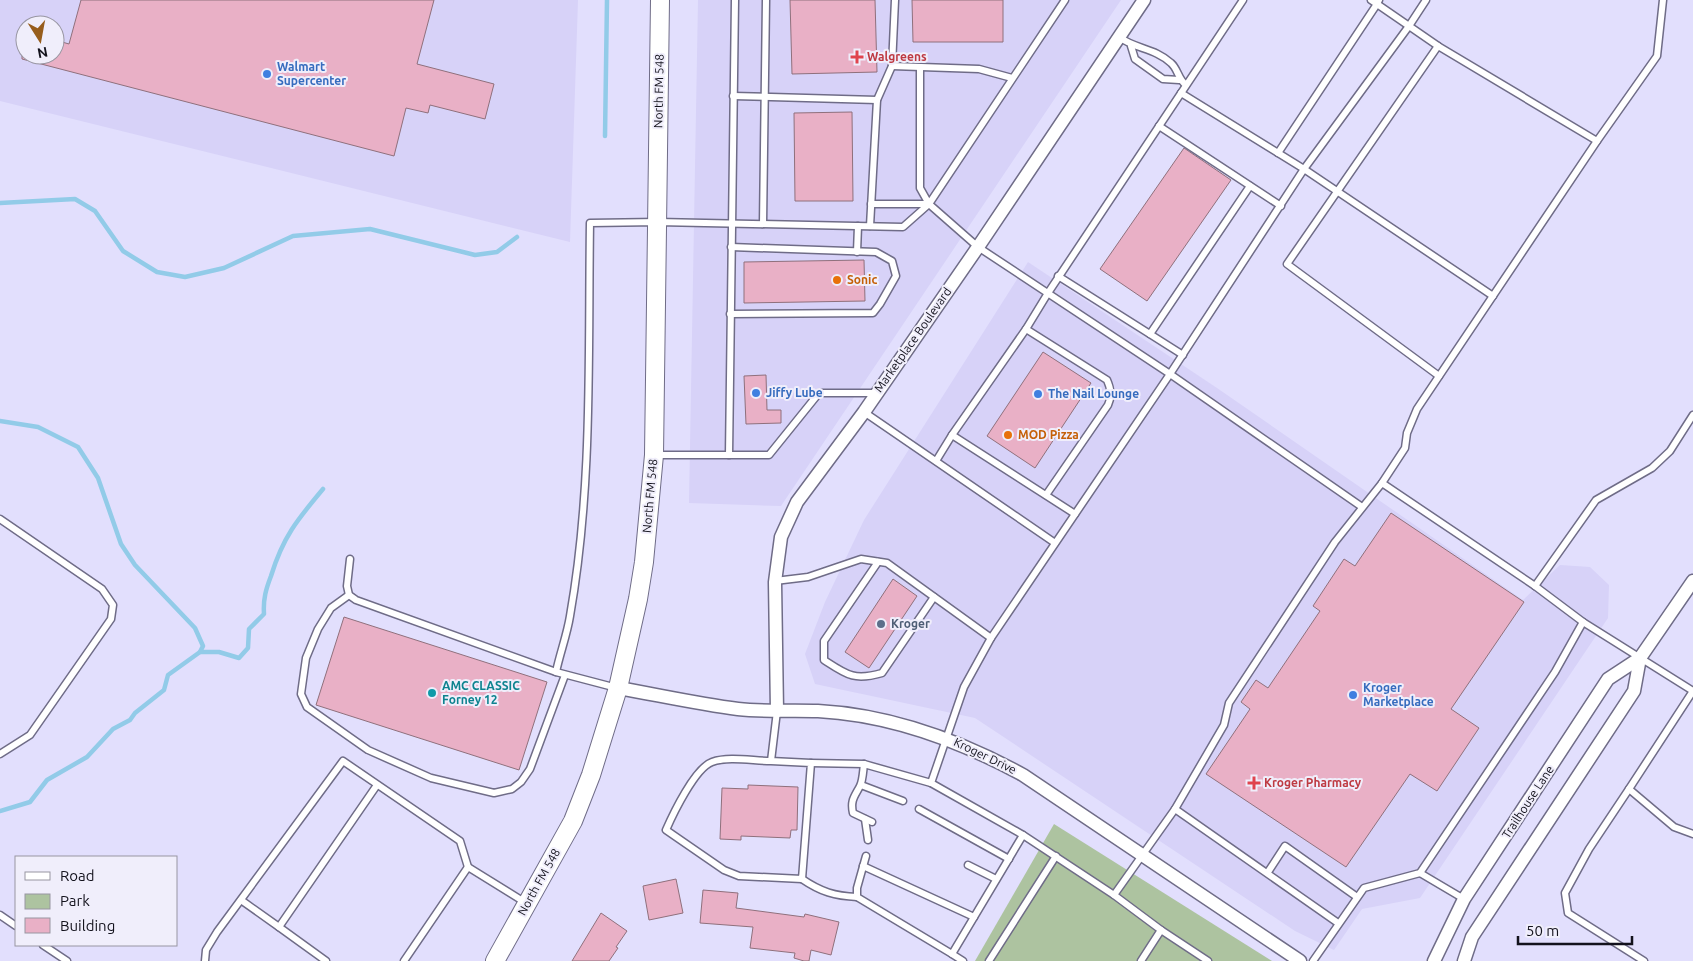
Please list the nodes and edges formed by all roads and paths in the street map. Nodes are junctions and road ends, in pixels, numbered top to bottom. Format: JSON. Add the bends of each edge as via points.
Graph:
{"nodes":[{"id":1,"x":660,"y":0,"type":"edge"},
{"id":2,"x":735,"y":0,"type":"edge"},
{"id":3,"x":766,"y":0,"type":"edge"},
{"id":4,"x":895,"y":0,"type":"edge"},
{"id":5,"x":1065,"y":0,"type":"edge"},
{"id":6,"x":1144,"y":0,"type":"edge"},
{"id":7,"x":1243,"y":0,"type":"edge"},
{"id":8,"x":1426,"y":0,"type":"edge"},
{"id":9,"x":1663,"y":0,"type":"edge"},
{"id":10,"x":1376,"y":1,"type":"edge"},
{"id":11,"x":1409,"y":26,"type":"junction"},
{"id":12,"x":1119,"y":37,"type":"junction"},
{"id":13,"x":1131,"y":46,"type":"junction"},
{"id":14,"x":1438,"y":46,"type":"junction"},
{"id":15,"x":892,"y":66,"type":"junction"},
{"id":16,"x":920,"y":67,"type":"junction"},
{"id":17,"x":1012,"y":78,"type":"junction"},
{"id":18,"x":1179,"y":80,"type":"junction"},
{"id":19,"x":1186,"y":86,"type":"junction"},
{"id":20,"x":1181,"y":93,"type":"junction"},
{"id":21,"x":733,"y":96,"type":"junction"},
{"id":22,"x":764,"y":98,"type":"junction"},
{"id":23,"x":877,"y":100,"type":"junction"},
{"id":24,"x":1159,"y":126,"type":"junction"},
{"id":25,"x":1597,"y":141,"type":"junction"},
{"id":26,"x":1278,"y":153,"type":"junction"},
{"id":27,"x":1304,"y":169,"type":"junction"},
{"id":28,"x":1250,"y":186,"type":"junction"},
{"id":29,"x":1338,"y":192,"type":"junction"},
{"id":30,"x":871,"y":204,"type":"junction"},
{"id":31,"x":929,"y":204,"type":"junction"},
{"id":32,"x":1281,"y":206,"type":"junction"},
{"id":33,"x":658,"y":222,"type":"junction"},
{"id":34,"x":731,"y":223,"type":"junction"},
{"id":35,"x":763,"y":224,"type":"junction"},
{"id":36,"x":858,"y":226,"type":"junction"},
{"id":37,"x":870,"y":226,"type":"junction"},
{"id":38,"x":731,"y":247,"type":"junction"},
{"id":39,"x":978,"y":247,"type":"junction"},
{"id":40,"x":857,"y":252,"type":"junction"},
{"id":41,"x":1058,"y":276,"type":"junction"},
{"id":42,"x":1048,"y":293,"type":"junction"},
{"id":43,"x":1493,"y":296,"type":"junction"},
{"id":44,"x":730,"y":314,"type":"junction"},
{"id":45,"x":1026,"y":329,"type":"junction"},
{"id":46,"x":1150,"y":334,"type":"junction"},
{"id":47,"x":1183,"y":355,"type":"junction"},
{"id":48,"x":1170,"y":374,"type":"junction"},
{"id":49,"x":1439,"y":376,"type":"junction"},
{"id":50,"x":876,"y":392,"type":"junction"},
{"id":51,"x":864,"y":412,"type":"junction"},
{"id":52,"x":1693,"y":415,"type":"edge"},
{"id":53,"x":952,"y":435,"type":"junction"},
{"id":54,"x":654,"y":455,"type":"junction"},
{"id":55,"x":728,"y":455,"type":"junction"},
{"id":56,"x":936,"y":461,"type":"junction"},
{"id":57,"x":1382,"y":483,"type":"junction"},
{"id":58,"x":1046,"y":495,"type":"junction"},
{"id":59,"x":1362,"y":507,"type":"junction"},
{"id":60,"x":1075,"y":514,"type":"junction"},
{"id":61,"x":0,"y":519,"type":"edge"},
{"id":62,"x":1055,"y":544,"type":"junction"},
{"id":63,"x":350,"y":560,"type":"dead end"},
{"id":64,"x":878,"y":562,"type":"junction"},
{"id":65,"x":1693,"y":581,"type":"edge"},
{"id":66,"x":775,"y":582,"type":"junction"},
{"id":67,"x":1535,"y":586,"type":"junction"},
{"id":68,"x":349,"y":595,"type":"junction"},
{"id":69,"x":934,"y":597,"type":"junction"},
{"id":70,"x":1583,"y":622,"type":"junction"},
{"id":71,"x":991,"y":638,"type":"junction"},
{"id":72,"x":1640,"y":658,"type":"junction"},
{"id":73,"x":556,"y":672,"type":"junction"},
{"id":74,"x":565,"y":675,"type":"junction"},
{"id":75,"x":618,"y":688,"type":"junction"},
{"id":76,"x":1693,"y":691,"type":"edge"},
{"id":77,"x":777,"y":711,"type":"junction"},
{"id":78,"x":948,"y":739,"type":"junction"},
{"id":79,"x":0,"y":754,"type":"edge"},
{"id":80,"x":771,"y":761,"type":"junction"},
{"id":81,"x":811,"y":763,"type":"junction"},
{"id":82,"x":864,"y":764,"type":"junction"},
{"id":83,"x":931,"y":783,"type":"junction"},
{"id":84,"x":377,"y":784,"type":"junction"},
{"id":85,"x":861,"y":785,"type":"junction"},
{"id":86,"x":1629,"y":789,"type":"junction"},
{"id":87,"x":903,"y":802,"type":"dead end"},
{"id":88,"x":1175,"y":809,"type":"junction"},
{"id":89,"x":918,"y":810,"type":"dead end"},
{"id":90,"x":865,"y":819,"type":"junction"},
{"id":91,"x":872,"y":822,"type":"dead end"},
{"id":92,"x":1693,"y":834,"type":"edge"},
{"id":93,"x":1023,"y":835,"type":"junction"},
{"id":94,"x":868,"y":840,"type":"dead end"},
{"id":95,"x":1142,"y":854,"type":"junction"},
{"id":96,"x":866,"y":856,"type":"dead end"},
{"id":97,"x":1056,"y":856,"type":"junction"},
{"id":98,"x":1009,"y":859,"type":"junction"},
{"id":99,"x":968,"y":865,"type":"dead end"},
{"id":100,"x":863,"y":866,"type":"junction"},
{"id":101,"x":468,"y":867,"type":"junction"},
{"id":102,"x":1268,"y":872,"type":"junction"},
{"id":103,"x":1420,"y":873,"type":"junction"},
{"id":104,"x":802,"y":879,"type":"junction"},
{"id":105,"x":996,"y":879,"type":"junction"},
{"id":106,"x":1114,"y":895,"type":"junction"},
{"id":107,"x":857,"y":897,"type":"junction"},
{"id":108,"x":1357,"y":897,"type":"junction"},
{"id":109,"x":1464,"y":899,"type":"junction"},
{"id":110,"x":241,"y":900,"type":"junction"},
{"id":111,"x":527,"y":904,"type":"junction"},
{"id":112,"x":0,"y":915,"type":"edge"},
{"id":113,"x":974,"y":917,"type":"junction"},
{"id":114,"x":1338,"y":922,"type":"junction"},
{"id":115,"x":15,"y":925,"type":"edge"},
{"id":116,"x":279,"y":927,"type":"junction"},
{"id":117,"x":1161,"y":930,"type":"junction"},
{"id":118,"x":44,"y":946,"type":"edge"},
{"id":119,"x":952,"y":954,"type":"junction"},
{"id":120,"x":67,"y":961,"type":"edge"},
{"id":121,"x":205,"y":961,"type":"edge"},
{"id":122,"x":326,"y":961,"type":"edge"},
{"id":123,"x":404,"y":961,"type":"edge"},
{"id":124,"x":495,"y":961,"type":"edge"},
{"id":125,"x":962,"y":961,"type":"edge"},
{"id":126,"x":989,"y":961,"type":"edge"},
{"id":127,"x":1141,"y":961,"type":"edge"},
{"id":128,"x":1208,"y":961,"type":"edge"},
{"id":129,"x":1300,"y":961,"type":"edge"},
{"id":130,"x":1313,"y":961,"type":"edge"},
{"id":131,"x":1434,"y":961,"type":"edge"},
{"id":132,"x":1464,"y":961,"type":"edge"},
{"id":133,"x":1644,"y":961,"type":"edge"}],
"edges":[{"from":1,"to":33,"type":"main road","name":"North FM 548"},
{"from":2,"to":21,"type":"lane"},
{"from":3,"to":22,"type":"lane"},
{"from":4,"to":15,"type":"lane"},
{"from":5,"to":17,"type":"lane"},
{"from":6,"to":12,"type":"street","name":"Marketplace Boulevard"},
{"from":7,"to":19,"type":"lane"},
{"from":8,"to":11,"type":"lane"},
{"from":9,"to":25,"type":"lane","via":[[1658,56]]},
{"from":10,"to":11,"type":"lane"},
{"from":10,"to":26,"type":"lane"},
{"from":11,"to":14,"type":"lane"},
{"from":11,"to":27,"type":"lane"},
{"from":12,"to":13,"type":"lane"},
{"from":12,"to":39,"type":"street","name":"Marketplace Boulevard"},
{"from":13,"to":18,"type":"lane","via":[[1142,46],[1172,64]]},
{"from":13,"to":18,"type":"lane","via":[[1135,58],[1163,79]]},
{"from":14,"to":25,"type":"lane"},
{"from":14,"to":29,"type":"lane"},
{"from":15,"to":16,"type":"lane"},
{"from":15,"to":23,"type":"lane"},
{"from":16,"to":17,"type":"lane","via":[[979,69]]},
{"from":16,"to":31,"type":"lane","via":[[920,188]]},
{"from":17,"to":31,"type":"lane"},
{"from":18,"to":19,"type":"lane"},
{"from":19,"to":20,"type":"lane"},
{"from":20,"to":24,"type":"lane"},
{"from":20,"to":26,"type":"lane"},
{"from":21,"to":22,"type":"lane"},
{"from":21,"to":34,"type":"lane"},
{"from":22,"to":23,"type":"lane"},
{"from":22,"to":35,"type":"lane"},
{"from":23,"to":30,"type":"lane"},
{"from":24,"to":28,"type":"lane"},
{"from":24,"to":41,"type":"lane"},
{"from":25,"to":43,"type":"lane"},
{"from":26,"to":27,"type":"lane"},
{"from":27,"to":29,"type":"lane"},
{"from":27,"to":32,"type":"lane"},
{"from":28,"to":32,"type":"lane"},
{"from":28,"to":46,"type":"lane"},
{"from":29,"to":43,"type":"lane"},
{"from":29,"to":49,"type":"lane","via":[[1287,264]]},
{"from":30,"to":31,"type":"lane"},
{"from":30,"to":37,"type":"lane"},
{"from":31,"to":37,"type":"lane","via":[[903,227]]},
{"from":31,"to":39,"type":"lane"},
{"from":32,"to":47,"type":"lane"},
{"from":33,"to":34,"type":"lane"},
{"from":33,"to":54,"type":"main road","name":"North FM 548"},
{"from":33,"to":73,"type":"lane","via":[[590,224],[586,488],[570,617]]},
{"from":34,"to":35,"type":"lane"},
{"from":34,"to":38,"type":"lane"},
{"from":35,"to":36,"type":"lane"},
{"from":36,"to":37,"type":"lane"},
{"from":36,"to":40,"type":"lane"},
{"from":38,"to":40,"type":"lane"},
{"from":38,"to":44,"type":"lane"},
{"from":39,"to":42,"type":"lane"},
{"from":39,"to":50,"type":"street","name":"Marketplace Boulevard"},
{"from":40,"to":44,"type":"lane","via":[[876,252],[892,261],[896,276],[873,313]]},
{"from":41,"to":42,"type":"lane"},
{"from":41,"to":46,"type":"lane"},
{"from":42,"to":45,"type":"lane"},
{"from":42,"to":48,"type":"lane"},
{"from":43,"to":49,"type":"lane"},
{"from":44,"to":55,"type":"lane"},
{"from":45,"to":53,"type":"lane"},
{"from":45,"to":58,"type":"lane","via":[[1107,380],[1110,388],[1108,405]]},
{"from":46,"to":47,"type":"lane"},
{"from":47,"to":48,"type":"lane"},
{"from":48,"to":59,"type":"lane"},
{"from":48,"to":60,"type":"lane"},
{"from":49,"to":57,"type":"lane","via":[[1417,408],[1405,448]]},
{"from":50,"to":51,"type":"street","name":"Marketplace Boulevard"},
{"from":50,"to":55,"type":"lane","via":[[819,393],[769,455]]},
{"from":51,"to":56,"type":"lane"},
{"from":51,"to":66,"type":"street","name":"Marketplace Boulevard","via":[[797,502],[781,536]]},
{"from":52,"to":67,"type":"lane","via":[[1670,451],[1652,468],[1596,500]]},
{"from":53,"to":56,"type":"lane"},
{"from":53,"to":58,"type":"lane"},
{"from":54,"to":55,"type":"lane"},
{"from":54,"to":75,"type":"main road","name":"North FM 548","via":[[644,562]]},
{"from":56,"to":62,"type":"lane"},
{"from":57,"to":59,"type":"lane"},
{"from":57,"to":67,"type":"lane"},
{"from":58,"to":60,"type":"lane"},
{"from":59,"to":88,"type":"lane","via":[[1335,542],[1229,704],[1224,725]]},
{"from":60,"to":62,"type":"lane"},
{"from":61,"to":79,"type":"lane","via":[[102,589],[113,605],[111,619],[30,735]]},
{"from":62,"to":71,"type":"lane"},
{"from":63,"to":68,"type":"lane"},
{"from":64,"to":66,"type":"lane","via":[[861,559],[808,577]]},
{"from":64,"to":69,"type":"lane","via":[[886,563]]},
{"from":64,"to":69,"type":"lane","via":[[824,641],[824,660],[851,677],[882,673]]},
{"from":65,"to":72,"type":"street","name":"Trailhouse Lane"},
{"from":66,"to":77,"type":"street","name":"Marketplace Boulevard"},
{"from":67,"to":70,"type":"lane"},
{"from":68,"to":73,"type":"lane"},
{"from":68,"to":74,"type":"lane","via":[[331,608],[318,628],[306,658],[301,694],[307,707],[368,750],[431,778],[494,793],[512,789],[530,769]]},
{"from":69,"to":71,"type":"lane"},
{"from":70,"to":72,"type":"lane"},
{"from":70,"to":103,"type":"lane","via":[[1555,672]]},
{"from":71,"to":78,"type":"lane","via":[[964,687]]},
{"from":72,"to":76,"type":"lane"},
{"from":72,"to":109,"type":"street","name":"Trailhouse Lane","via":[[1608,679]]},
{"from":72,"to":132,"type":"street","name":"Trailhouse Lane","via":[[1634,691],[1472,937]]},
{"from":73,"to":74,"type":"lane"},
{"from":74,"to":75,"type":"lane"},
{"from":75,"to":77,"type":"street","name":"Kroger Drive","via":[[714,706]]},
{"from":75,"to":111,"type":"main road","name":"North FM 548","via":[[591,776],[573,821]]},
{"from":76,"to":86,"type":"lane"},
{"from":77,"to":78,"type":"street","name":"Kroger Drive","via":[[860,716]]},
{"from":77,"to":80,"type":"lane"},
{"from":78,"to":83,"type":"lane"},
{"from":78,"to":95,"type":"street","name":"Kroger Drive","via":[[1023,775]]},
{"from":80,"to":81,"type":"lane"},
{"from":80,"to":104,"type":"lane","via":[[710,762],[677,804],[666,830],[724,870],[739,876]]},
{"from":81,"to":82,"type":"lane"},
{"from":81,"to":104,"type":"lane"},
{"from":82,"to":83,"type":"lane"},
{"from":82,"to":85,"type":"lane"},
{"from":83,"to":93,"type":"lane"},
{"from":84,"to":101,"type":"lane","via":[[460,841]]},
{"from":84,"to":110,"type":"lane","via":[[343,761]]},
{"from":84,"to":116,"type":"lane"},
{"from":85,"to":87,"type":"lane"},
{"from":85,"to":90,"type":"lane","via":[[851,805],[853,813]]},
{"from":86,"to":92,"type":"lane","via":[[1674,827]]},
{"from":86,"to":133,"type":"lane","via":[[1566,893],[1568,913]]},
{"from":88,"to":95,"type":"lane"},
{"from":88,"to":102,"type":"lane"},
{"from":89,"to":98,"type":"lane"},
{"from":90,"to":91,"type":"lane"},
{"from":90,"to":94,"type":"lane"},
{"from":93,"to":97,"type":"lane"},
{"from":93,"to":98,"type":"lane"},
{"from":95,"to":106,"type":"lane"},
{"from":95,"to":129,"type":"street","name":"Kroger Drive"},
{"from":96,"to":100,"type":"lane"},
{"from":97,"to":106,"type":"lane"},
{"from":97,"to":126,"type":"lane"},
{"from":98,"to":105,"type":"lane"},
{"from":99,"to":105,"type":"lane"},
{"from":100,"to":107,"type":"lane"},
{"from":100,"to":113,"type":"lane"},
{"from":101,"to":111,"type":"lane"},
{"from":101,"to":123,"type":"lane"},
{"from":102,"to":108,"type":"lane","via":[[1285,846]]},
{"from":102,"to":114,"type":"lane"},
{"from":103,"to":108,"type":"lane","via":[[1364,888]]},
{"from":103,"to":109,"type":"lane"},
{"from":104,"to":107,"type":"lane","via":[[835,896]]},
{"from":105,"to":113,"type":"lane"},
{"from":106,"to":117,"type":"lane"},
{"from":107,"to":119,"type":"lane"},
{"from":108,"to":114,"type":"lane"},
{"from":109,"to":131,"type":"street","name":"Trailhouse Lane"},
{"from":110,"to":116,"type":"lane"},
{"from":110,"to":121,"type":"lane","via":[[206,950]]},
{"from":111,"to":124,"type":"main road","name":"North FM 548"},
{"from":112,"to":115,"type":"lane"},
{"from":113,"to":119,"type":"lane"},
{"from":114,"to":130,"type":"lane"},
{"from":116,"to":122,"type":"lane"},
{"from":117,"to":127,"type":"lane"},
{"from":117,"to":128,"type":"lane"},
{"from":118,"to":120,"type":"lane"},
{"from":119,"to":125,"type":"lane"}]}
